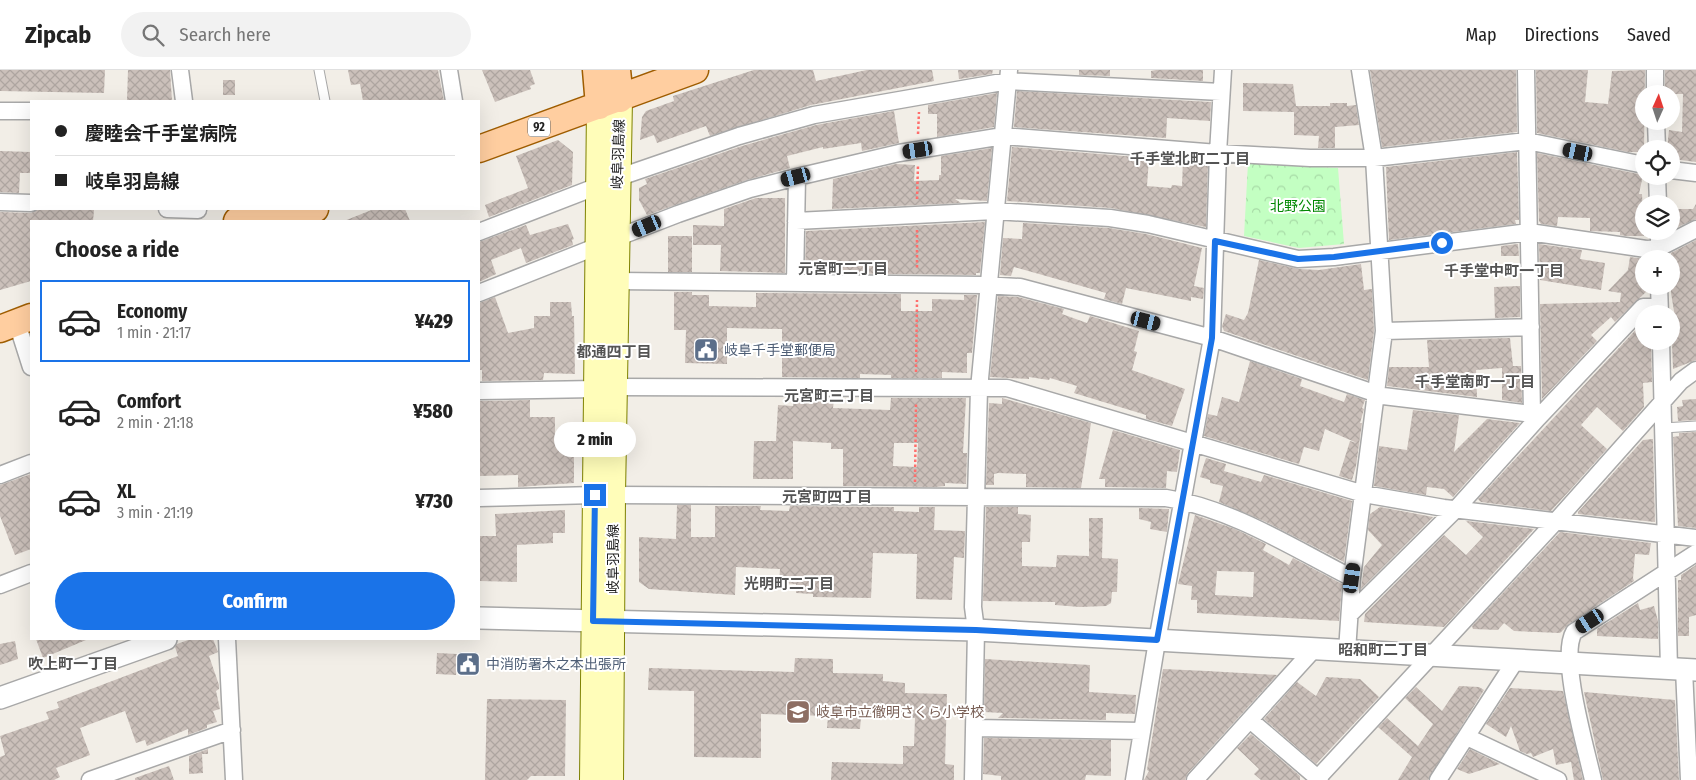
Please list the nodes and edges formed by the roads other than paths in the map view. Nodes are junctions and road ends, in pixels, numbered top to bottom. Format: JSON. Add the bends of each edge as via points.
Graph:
{"nodes":[{"id":1,"x":180,"y":70,"type":"edge"},
{"id":2,"x":319,"y":70,"type":"edge"},
{"id":3,"x":449,"y":70,"type":"edge"},
{"id":4,"x":651,"y":70,"type":"edge"},
{"id":5,"x":695,"y":70,"type":"edge"},
{"id":6,"x":1222,"y":70,"type":"edge"},
{"id":7,"x":1360,"y":70,"type":"edge"},
{"id":8,"x":1526,"y":70,"type":"edge"},
{"id":9,"x":1655,"y":70,"type":"edge"},
{"id":10,"x":1008,"y":76,"type":"edge"},
{"id":11,"x":1656,"y":85,"type":"edge"},
{"id":12,"x":608,"y":86,"type":"edge"},
{"id":13,"x":1221,"y":92,"type":"junction"},
{"id":14,"x":184,"y":100,"type":"edge"},
{"id":15,"x":325,"y":100,"type":"edge"},
{"id":16,"x":454,"y":100,"type":"edge"},
{"id":17,"x":0,"y":111,"type":"edge"},
{"id":18,"x":30,"y":111,"type":"edge"},
{"id":19,"x":480,"y":133,"type":"edge"},
{"id":20,"x":1003,"y":136,"type":"junction"},
{"id":21,"x":1527,"y":141,"type":"junction"},
{"id":22,"x":480,"y":149,"type":"edge"},
{"id":23,"x":1218,"y":154,"type":"junction"},
{"id":24,"x":1374,"y":158,"type":"junction"},
{"id":25,"x":1635,"y":164,"type":"edge"},
{"id":26,"x":1680,"y":171,"type":"edge"},
{"id":27,"x":1696,"y":173,"type":"edge"},
{"id":28,"x":796,"y":177,"type":"junction"},
{"id":29,"x":608,"y":182,"type":"junction"},
{"id":30,"x":0,"y":202,"type":"edge"},
{"id":31,"x":30,"y":203,"type":"edge"},
{"id":32,"x":175,"y":210,"type":"edge"},
{"id":33,"x":268,"y":210,"type":"edge"},
{"id":34,"x":312,"y":210,"type":"edge"},
{"id":35,"x":995,"y":211,"type":"junction"},
{"id":36,"x":199,"y":213,"type":"edge"},
{"id":37,"x":241,"y":220,"type":"edge"},
{"id":38,"x":284,"y":220,"type":"edge"},
{"id":39,"x":796,"y":221,"type":"junction"},
{"id":40,"x":1696,"y":229,"type":"edge"},
{"id":41,"x":480,"y":232,"type":"edge"},
{"id":42,"x":1530,"y":232,"type":"junction"},
{"id":43,"x":1215,"y":241,"type":"junction"},
{"id":44,"x":607,"y":242,"type":"junction"},
{"id":45,"x":1381,"y":250,"type":"junction"},
{"id":46,"x":1649,"y":250,"type":"edge"},
{"id":47,"x":1665,"y":250,"type":"edge"},
{"id":48,"x":616,"y":282,"type":"junction"},
{"id":49,"x":795,"y":283,"type":"junction"},
{"id":50,"x":990,"y":285,"type":"junction"},
{"id":51,"x":480,"y":293,"type":"edge"},
{"id":52,"x":30,"y":299,"type":"edge"},
{"id":53,"x":1635,"y":315,"type":"edge"},
{"id":54,"x":12,"y":320,"type":"edge"},
{"id":55,"x":1531,"y":327,"type":"junction"},
{"id":56,"x":1384,"y":331,"type":"junction"},
{"id":57,"x":1212,"y":338,"type":"junction"},
{"id":58,"x":1661,"y":350,"type":"edge"},
{"id":59,"x":30,"y":364,"type":"edge"},
{"id":60,"x":1696,"y":370,"type":"edge"},
{"id":61,"x":605,"y":388,"type":"junction"},
{"id":62,"x":980,"y":390,"type":"junction"},
{"id":63,"x":480,"y":391,"type":"edge"},
{"id":64,"x":1376,"y":394,"type":"junction"},
{"id":65,"x":1662,"y":404,"type":"junction"},
{"id":66,"x":1535,"y":416,"type":"junction"},
{"id":67,"x":1696,"y":426,"type":"edge"},
{"id":68,"x":1663,"y":428,"type":"junction"},
{"id":69,"x":1193,"y":443,"type":"junction"},
{"id":70,"x":30,"y":463,"type":"edge"},
{"id":71,"x":0,"y":475,"type":"edge"},
{"id":72,"x":1364,"y":494,"type":"junction"},
{"id":73,"x":604,"y":495,"type":"junction"},
{"id":74,"x":976,"y":496,"type":"junction"},
{"id":75,"x":480,"y":498,"type":"edge"},
{"id":76,"x":1182,"y":500,"type":"junction"},
{"id":77,"x":1456,"y":509,"type":"junction"},
{"id":78,"x":1557,"y":520,"type":"junction"},
{"id":79,"x":1666,"y":534,"type":"junction"},
{"id":80,"x":1696,"y":538,"type":"edge"},
{"id":81,"x":1696,"y":553,"type":"edge"},
{"id":82,"x":1667,"y":571,"type":"junction"},
{"id":83,"x":30,"y":573,"type":"edge"},
{"id":84,"x":1352,"y":578,"type":"junction"},
{"id":85,"x":0,"y":585,"type":"edge"},
{"id":86,"x":1350,"y":614,"type":"junction"},
{"id":87,"x":480,"y":618,"type":"edge"},
{"id":88,"x":603,"y":621,"type":"junction"},
{"id":89,"x":976,"y":630,"type":"junction"},
{"id":90,"x":160,"y":640,"type":"edge"},
{"id":91,"x":228,"y":640,"type":"edge"},
{"id":92,"x":1157,"y":640,"type":"junction"},
{"id":93,"x":124,"y":646,"type":"edge"},
{"id":94,"x":1314,"y":649,"type":"junction"},
{"id":95,"x":1347,"y":651,"type":"junction"},
{"id":96,"x":1431,"y":655,"type":"junction"},
{"id":97,"x":1516,"y":660,"type":"junction"},
{"id":98,"x":1569,"y":663,"type":"junction"},
{"id":99,"x":1683,"y":670,"type":"edge"},
{"id":100,"x":0,"y":698,"type":"edge"},
{"id":101,"x":1250,"y":720,"type":"junction"},
{"id":102,"x":974,"y":728,"type":"junction"},
{"id":103,"x":232,"y":730,"type":"junction"},
{"id":104,"x":1142,"y":731,"type":"junction"},
{"id":105,"x":1467,"y":737,"type":"junction"},
{"id":106,"x":1548,"y":778,"type":"edge"},
{"id":107,"x":90,"y":780,"type":"edge"},
{"id":108,"x":234,"y":780,"type":"edge"},
{"id":109,"x":592,"y":780,"type":"edge"},
{"id":110,"x":611,"y":780,"type":"edge"},
{"id":111,"x":974,"y":780,"type":"edge"},
{"id":112,"x":1134,"y":780,"type":"edge"},
{"id":113,"x":1195,"y":780,"type":"edge"},
{"id":114,"x":1317,"y":780,"type":"edge"},
{"id":115,"x":1438,"y":780,"type":"edge"},
{"id":116,"x":1593,"y":780,"type":"edge"},
{"id":117,"x":1689,"y":780,"type":"edge"}],
"edges":[{"from":1,"to":14,"type":"street"},
{"from":2,"to":15,"type":"lane"},
{"from":3,"to":16,"type":"street"},
{"from":4,"to":12,"type":"main road"},
{"from":5,"to":12,"type":"main road"},
{"from":6,"to":13,"type":"street"},
{"from":7,"to":24,"type":"street"},
{"from":8,"to":21,"type":"street"},
{"from":9,"to":11,"type":"street"},
{"from":10,"to":13,"type":"street"},
{"from":10,"to":20,"type":"street"},
{"from":10,"to":29,"type":"street","via":[[814,115],[739,136]]},
{"from":12,"to":19,"type":"main road","number":"92"},
{"from":12,"to":22,"type":"main road","number":"92"},
{"from":12,"to":29,"type":"main road","name":"岐阜羽島線"},
{"from":13,"to":23,"type":"street"},
{"from":17,"to":18,"type":"street"},
{"from":20,"to":23,"type":"street"},
{"from":20,"to":28,"type":"street","via":[[900,153]]},
{"from":20,"to":35,"type":"street"},
{"from":21,"to":24,"type":"street"},
{"from":21,"to":25,"type":"street"},
{"from":21,"to":42,"type":"street"},
{"from":23,"to":24,"type":"street"},
{"from":23,"to":43,"type":"street"},
{"from":24,"to":45,"type":"street"},
{"from":26,"to":27,"type":"street"},
{"from":28,"to":39,"type":"street"},
{"from":28,"to":44,"type":"street","via":[[687,210]]},
{"from":29,"to":41,"type":"street"},
{"from":29,"to":44,"type":"main road","name":"岐阜羽島線"},
{"from":30,"to":31,"type":"street"},
{"from":32,"to":36,"type":"street"},
{"from":33,"to":37,"type":"main road"},
{"from":34,"to":38,"type":"main road"},
{"from":35,"to":39,"type":"street"},
{"from":35,"to":43,"type":"street","via":[[1110,218]]},
{"from":35,"to":50,"type":"street"},
{"from":39,"to":49,"type":"street"},
{"from":40,"to":47,"type":"street"},
{"from":42,"to":45,"type":"street"},
{"from":42,"to":46,"type":"street"},
{"from":42,"to":55,"type":"street"},
{"from":43,"to":45,"type":"street","via":[[1298,259]]},
{"from":43,"to":57,"type":"street"},
{"from":44,"to":48,"type":"main road","name":"岐阜羽島線"},
{"from":44,"to":51,"type":"street"},
{"from":44,"to":61,"type":"main road","name":"岐阜羽島線"},
{"from":45,"to":56,"type":"street"},
{"from":48,"to":49,"type":"street"},
{"from":48,"to":61,"type":"main road","name":"岐阜羽島線"},
{"from":49,"to":50,"type":"street"},
{"from":50,"to":57,"type":"street","via":[[1020,287]]},
{"from":50,"to":62,"type":"street"},
{"from":52,"to":54,"type":"main road"},
{"from":53,"to":66,"type":"street"},
{"from":54,"to":59,"type":"street"},
{"from":55,"to":56,"type":"street"},
{"from":55,"to":66,"type":"street"},
{"from":56,"to":64,"type":"street"},
{"from":57,"to":64,"type":"street"},
{"from":57,"to":69,"type":"street"},
{"from":58,"to":65,"type":"street"},
{"from":60,"to":65,"type":"street","via":[[1681,381]]},
{"from":61,"to":62,"type":"street"},
{"from":61,"to":63,"type":"street"},
{"from":61,"to":73,"type":"main road","name":"岐阜羽島線"},
{"from":62,"to":69,"type":"street","via":[[1006,388]]},
{"from":62,"to":74,"type":"street"},
{"from":64,"to":66,"type":"street"},
{"from":64,"to":72,"type":"street"},
{"from":65,"to":68,"type":"street"},
{"from":65,"to":78,"type":"street"},
{"from":66,"to":77,"type":"street"},
{"from":67,"to":68,"type":"lane"},
{"from":68,"to":79,"type":"street"},
{"from":69,"to":72,"type":"street"},
{"from":69,"to":76,"type":"street"},
{"from":70,"to":71,"type":"street"},
{"from":72,"to":77,"type":"street"},
{"from":72,"to":84,"type":"street"},
{"from":73,"to":74,"type":"street"},
{"from":73,"to":75,"type":"street"},
{"from":73,"to":88,"type":"main road","name":"岐阜羽島線"},
{"from":74,"to":76,"type":"street"},
{"from":74,"to":89,"type":"street","via":[[973,606]]},
{"from":76,"to":84,"type":"street","via":[[1233,517]]},
{"from":76,"to":92,"type":"street"},
{"from":77,"to":78,"type":"street"},
{"from":77,"to":86,"type":"street"},
{"from":78,"to":79,"type":"street"},
{"from":78,"to":96,"type":"street"},
{"from":79,"to":80,"type":"street"},
{"from":79,"to":82,"type":"street"},
{"from":81,"to":82,"type":"street"},
{"from":82,"to":98,"type":"street","via":[[1574,632],[1569,640]]},
{"from":82,"to":99,"type":"street"},
{"from":83,"to":85,"type":"street"},
{"from":84,"to":86,"type":"street"},
{"from":86,"to":95,"type":"street"},
{"from":87,"to":88,"type":"street"},
{"from":88,"to":89,"type":"street"},
{"from":88,"to":109,"type":"main road","name":"岐阜羽島線"},
{"from":88,"to":110,"type":"main road","name":"岐阜羽島線"},
{"from":89,"to":92,"type":"street"},
{"from":89,"to":102,"type":"street"},
{"from":90,"to":93,"type":"street"},
{"from":91,"to":103,"type":"street"},
{"from":92,"to":94,"type":"street"},
{"from":92,"to":104,"type":"street"},
{"from":93,"to":100,"type":"street"},
{"from":94,"to":95,"type":"street"},
{"from":94,"to":101,"type":"street"},
{"from":95,"to":96,"type":"street"},
{"from":96,"to":97,"type":"street"},
{"from":96,"to":114,"type":"street"},
{"from":97,"to":98,"type":"street"},
{"from":97,"to":105,"type":"street"},
{"from":98,"to":99,"type":"street"},
{"from":98,"to":116,"type":"street"},
{"from":99,"to":117,"type":"street"},
{"from":101,"to":113,"type":"street"},
{"from":101,"to":114,"type":"street"},
{"from":102,"to":104,"type":"street"},
{"from":102,"to":111,"type":"street"},
{"from":103,"to":107,"type":"street"},
{"from":103,"to":108,"type":"street"},
{"from":104,"to":112,"type":"street"},
{"from":105,"to":106,"type":"street"},
{"from":105,"to":115,"type":"street"}]}
